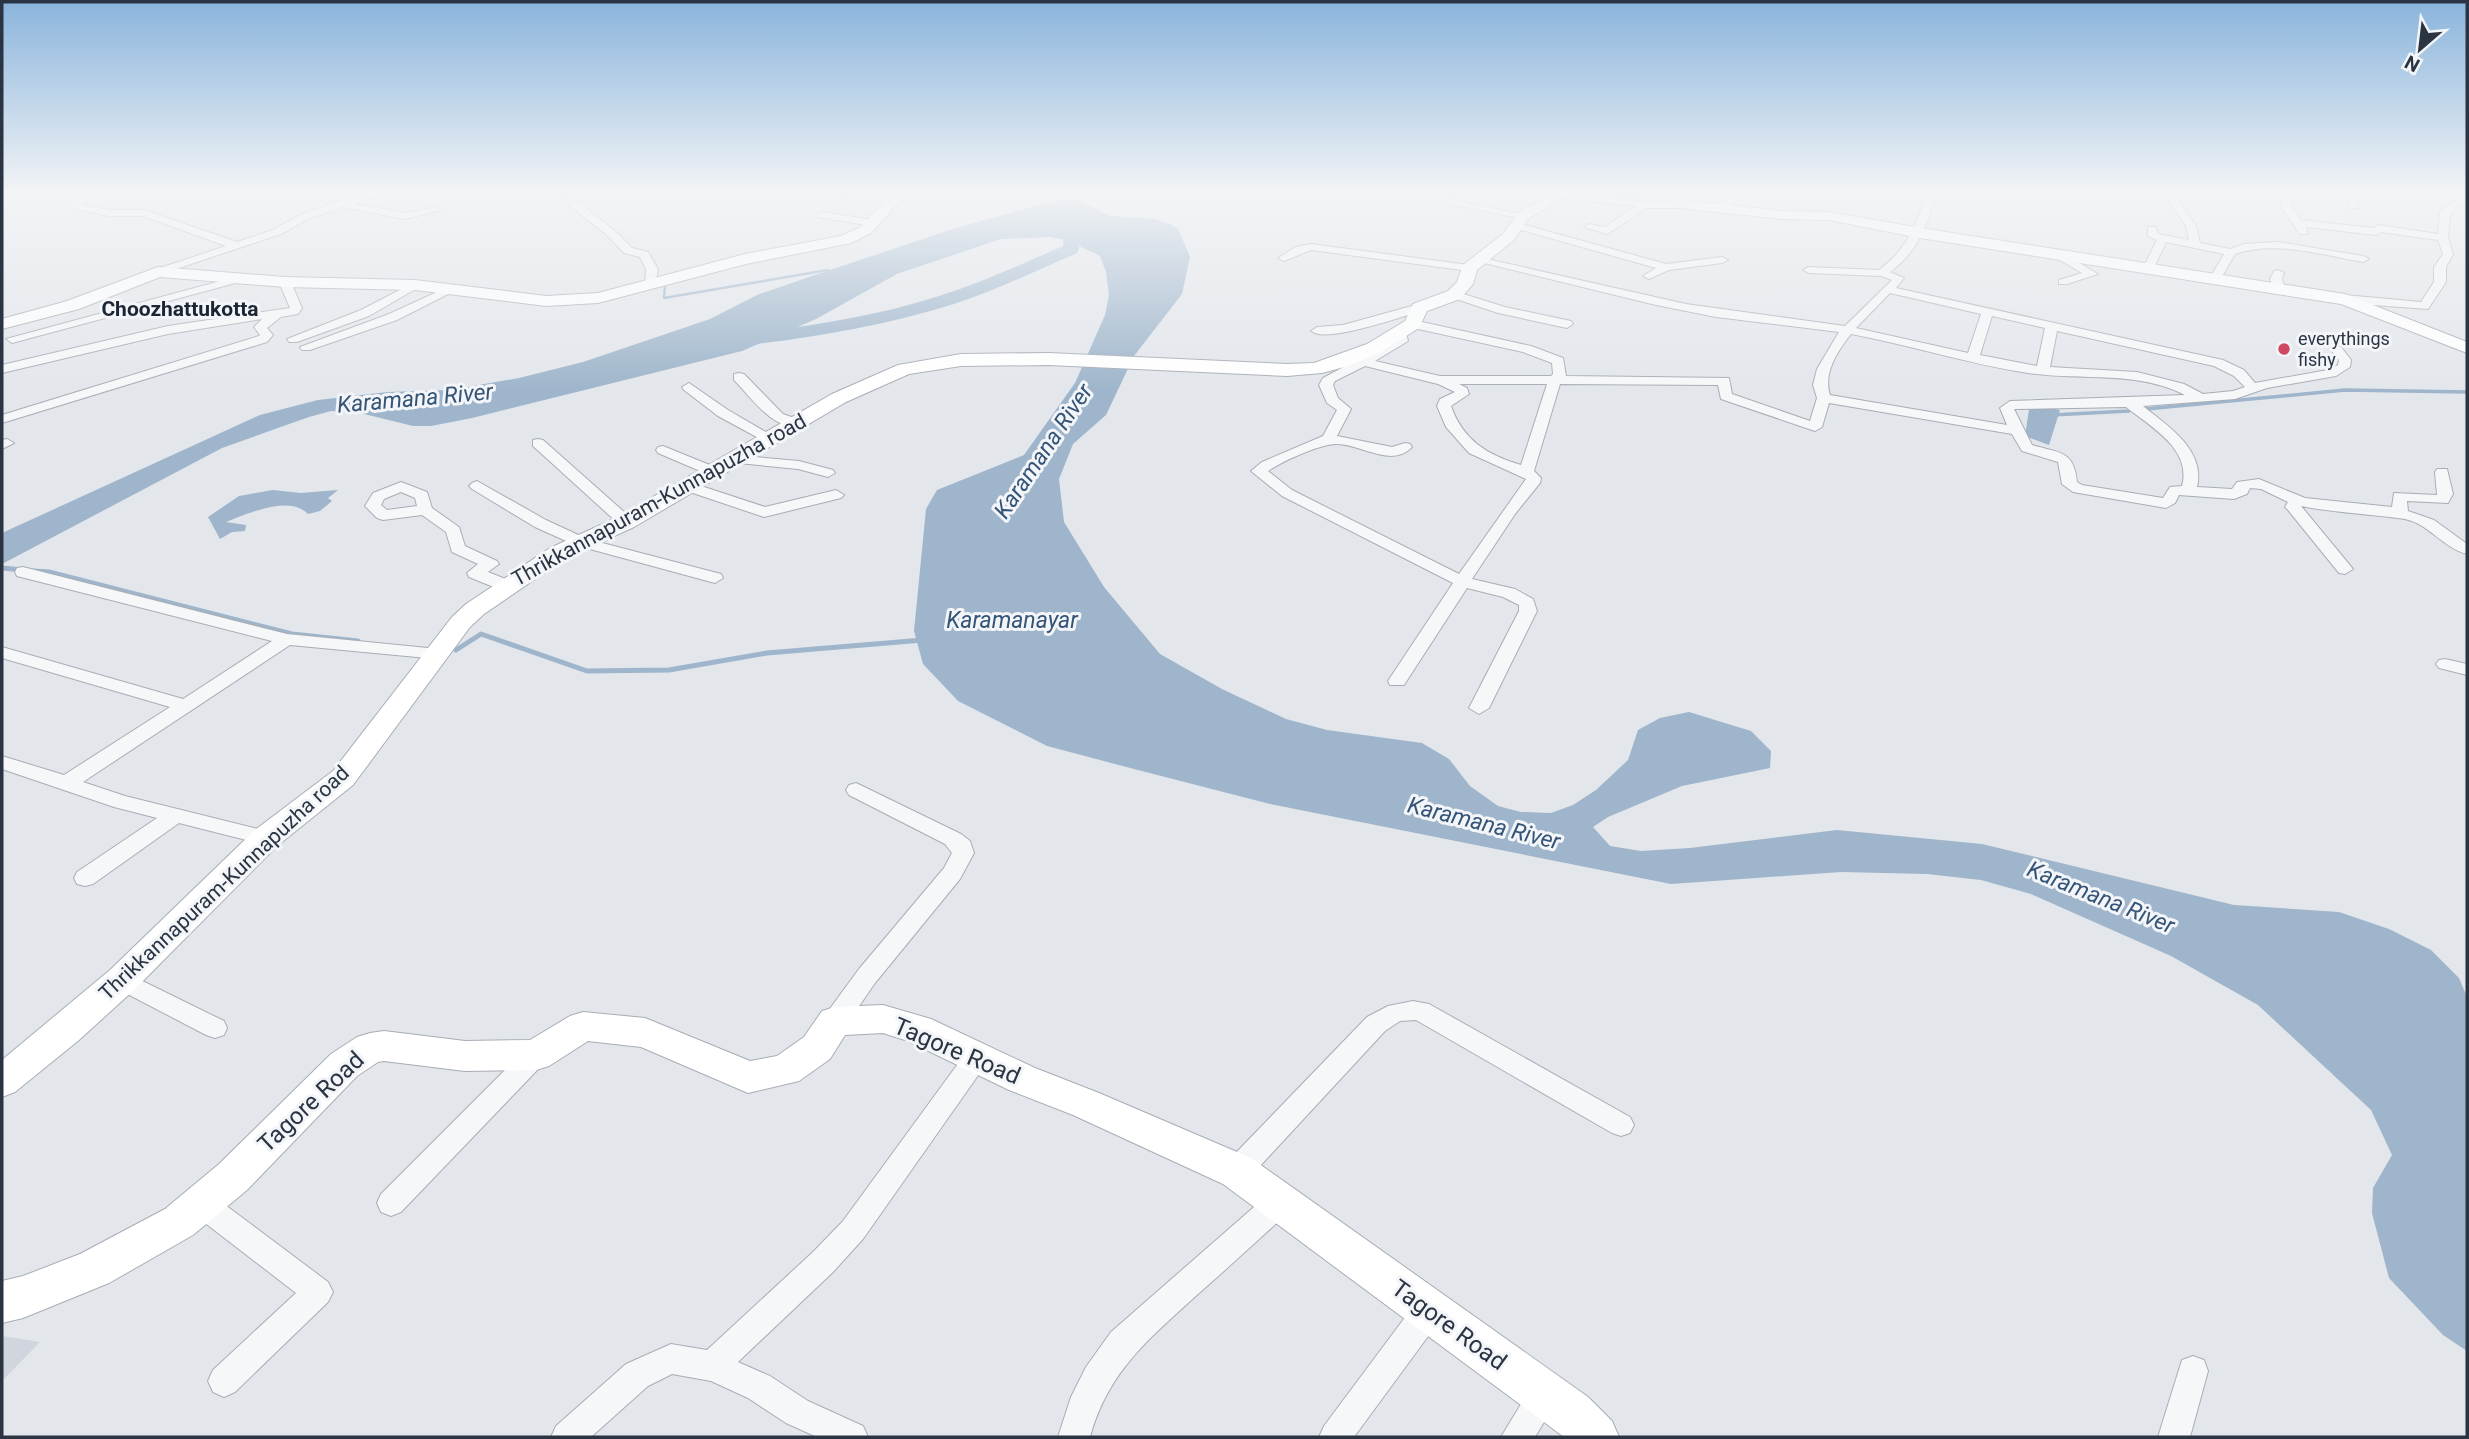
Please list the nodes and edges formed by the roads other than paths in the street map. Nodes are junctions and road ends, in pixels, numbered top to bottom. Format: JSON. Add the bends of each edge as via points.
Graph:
{"nodes":[{"id":1,"x":200,"y":257,"type":"edge"},
{"id":2,"x":646,"y":257,"type":"edge"},
{"id":3,"x":754,"y":257,"type":"edge"},
{"id":4,"x":1408,"y":257,"type":"edge"},
{"id":5,"x":1483,"y":257,"type":"edge"},
{"id":6,"x":1635,"y":257,"type":"edge"},
{"id":7,"x":1903,"y":257,"type":"edge"},
{"id":8,"x":2063,"y":257,"type":"edge"},
{"id":9,"x":2078,"y":257,"type":"edge"},
{"id":10,"x":2155,"y":257,"type":"edge"},
{"id":11,"x":2228,"y":257,"type":"edge"},
{"id":12,"x":2350,"y":257,"type":"edge"},
{"id":13,"x":2446,"y":257,"type":"edge"},
{"id":14,"x":2363,"y":259,"type":"dead end"},
{"id":15,"x":1722,"y":260,"type":"dead end"},
{"id":16,"x":1474,"y":264,"type":"junction"},
{"id":17,"x":1666,"y":267,"type":"junction"},
{"id":18,"x":2150,"y":268,"type":"junction"},
{"id":19,"x":1809,"y":270,"type":"dead end"},
{"id":20,"x":158,"y":272,"type":"junction"},
{"id":21,"x":1882,"y":273,"type":"junction"},
{"id":22,"x":1649,"y":276,"type":"dead end"},
{"id":23,"x":2216,"y":278,"type":"junction"},
{"id":24,"x":239,"y":279,"type":"junction"},
{"id":25,"x":285,"y":282,"type":"junction"},
{"id":26,"x":2063,"y":282,"type":"dead end"},
{"id":27,"x":415,"y":285,"type":"junction"},
{"id":28,"x":651,"y":285,"type":"junction"},
{"id":29,"x":452,"y":289,"type":"junction"},
{"id":30,"x":1886,"y":289,"type":"junction"},
{"id":31,"x":1454,"y":295,"type":"junction"},
{"id":32,"x":2345,"y":299,"type":"junction"},
{"id":33,"x":1988,"y":311,"type":"junction"},
{"id":34,"x":276,"y":315,"type":"junction"},
{"id":35,"x":1411,"y":321,"type":"junction"},
{"id":36,"x":1567,"y":324,"type":"dead end"},
{"id":37,"x":2052,"y":324,"type":"junction"},
{"id":38,"x":1848,"y":330,"type":"junction"},
{"id":39,"x":1317,"y":331,"type":"dead end"},
{"id":40,"x":4,"y":333,"type":"edge"},
{"id":41,"x":293,"y":339,"type":"dead end"},
{"id":42,"x":306,"y":346,"type":"dead end"},
{"id":43,"x":2467,"y":348,"type":"edge"},
{"id":44,"x":2337,"y":350,"type":"dead end"},
{"id":45,"x":1973,"y":356,"type":"junction"},
{"id":46,"x":1364,"y":362,"type":"junction"},
{"id":47,"x":2,"y":369,"type":"edge"},
{"id":48,"x":2043,"y":371,"type":"junction"},
{"id":49,"x":739,"y":377,"type":"dead end"},
{"id":50,"x":1440,"y":380,"type":"junction"},
{"id":51,"x":1555,"y":380,"type":"junction"},
{"id":52,"x":690,"y":387,"type":"dead end"},
{"id":53,"x":2254,"y":390,"type":"junction"},
{"id":54,"x":2199,"y":397,"type":"junction"},
{"id":55,"x":1824,"y":398,"type":"junction"},
{"id":56,"x":2129,"y":402,"type":"junction"},
{"id":57,"x":2,"y":405,"type":"edge"},
{"id":58,"x":23,"y":413,"type":"junction"},
{"id":59,"x":2,"y":419,"type":"edge"},
{"id":60,"x":796,"y":423,"type":"junction"},
{"id":61,"x":2017,"y":431,"type":"junction"},
{"id":62,"x":769,"y":438,"type":"junction"},
{"id":63,"x":1329,"y":439,"type":"junction"},
{"id":64,"x":538,"y":443,"type":"dead end"},
{"id":65,"x":1405,"y":447,"type":"dead end"},
{"id":66,"x":663,"y":450,"type":"dead end"},
{"id":67,"x":723,"y":465,"type":"junction"},
{"id":68,"x":1526,"y":472,"type":"junction"},
{"id":69,"x":2442,"y":472,"type":"dead end"},
{"id":70,"x":828,"y":473,"type":"dead end"},
{"id":71,"x":477,"y":486,"type":"dead end"},
{"id":72,"x":686,"y":486,"type":"junction"},
{"id":73,"x":2189,"y":490,"type":"junction"},
{"id":74,"x":836,"y":495,"type":"dead end"},
{"id":75,"x":2296,"y":500,"type":"junction"},
{"id":76,"x":425,"y":510,"type":"dead end"},
{"id":77,"x":2401,"y":515,"type":"junction"},
{"id":78,"x":626,"y":522,"type":"junction"},
{"id":79,"x":581,"y":542,"type":"junction"},
{"id":80,"x":2467,"y":549,"type":"edge"},
{"id":81,"x":2345,"y":569,"type":"dead end"},
{"id":82,"x":23,"y":572,"type":"dead end"},
{"id":83,"x":715,"y":578,"type":"dead end"},
{"id":84,"x":1461,"y":581,"type":"junction"},
{"id":85,"x":507,"y":586,"type":"junction"},
{"id":86,"x":287,"y":639,"type":"junction"},
{"id":87,"x":2,"y":652,"type":"edge"},
{"id":88,"x":438,"y":654,"type":"junction"},
{"id":89,"x":2445,"y":664,"type":"dead end"},
{"id":90,"x":2467,"y":670,"type":"edge"},
{"id":91,"x":1397,"y":681,"type":"dead end"},
{"id":92,"x":187,"y":706,"type":"junction"},
{"id":93,"x":1479,"y":708,"type":"dead end"},
{"id":94,"x":2,"y":762,"type":"edge"},
{"id":95,"x":65,"y":784,"type":"junction"},
{"id":96,"x":856,"y":790,"type":"dead end"},
{"id":97,"x":176,"y":815,"type":"junction"},
{"id":98,"x":266,"y":838,"type":"junction"},
{"id":99,"x":85,"y":878,"type":"dead end"},
{"id":100,"x":121,"y":980,"type":"junction"},
{"id":101,"x":835,"y":1021,"type":"junction"},
{"id":102,"x":215,"y":1028,"type":"dead end"},
{"id":103,"x":536,"y":1055,"type":"junction"},
{"id":104,"x":976,"y":1056,"type":"junction"},
{"id":105,"x":2,"y":1081,"type":"edge"},
{"id":106,"x":1621,"y":1125,"type":"dead end"},
{"id":107,"x":1237,"y":1171,"type":"junction"},
{"id":108,"x":1280,"y":1202,"type":"junction"},
{"id":109,"x":391,"y":1203,"type":"dead end"},
{"id":110,"x":202,"y":1204,"type":"junction"},
{"id":111,"x":2,"y":1302,"type":"edge"},
{"id":112,"x":1429,"y":1310,"type":"junction"},
{"id":113,"x":712,"y":1366,"type":"junction"},
{"id":114,"x":2193,"y":1371,"type":"dead end"},
{"id":115,"x":223,"y":1381,"type":"dead end"},
{"id":116,"x":1545,"y":1394,"type":"junction"},
{"id":117,"x":567,"y":1437,"type":"edge"},
{"id":118,"x":852,"y":1437,"type":"edge"},
{"id":119,"x":1074,"y":1437,"type":"edge"},
{"id":120,"x":1335,"y":1437,"type":"edge"},
{"id":121,"x":1517,"y":1437,"type":"edge"},
{"id":122,"x":1596,"y":1437,"type":"edge"},
{"id":123,"x":2174,"y":1437,"type":"edge"}],
"edges":[{"from":1,"to":20,"type":"street"},
{"from":2,"to":28,"type":"street","via":[[653,269]]},
{"from":3,"to":28,"type":"street"},
{"from":4,"to":16,"type":"street"},
{"from":5,"to":16,"type":"street"},
{"from":6,"to":17,"type":"street"},
{"from":7,"to":21,"type":"street"},
{"from":8,"to":26,"type":"street","via":[[2092,274]]},
{"from":9,"to":18,"type":"street"},
{"from":10,"to":18,"type":"street"},
{"from":11,"to":23,"type":"street"},
{"from":12,"to":14,"type":"street"},
{"from":13,"to":32,"type":"street","via":[[2440,267],[2440,282],[2424,306]]},
{"from":15,"to":17,"type":"street"},
{"from":16,"to":31,"type":"street"},
{"from":16,"to":38,"type":"street","via":[[1662,303]]},
{"from":17,"to":22,"type":"street"},
{"from":18,"to":23,"type":"street"},
{"from":19,"to":21,"type":"street"},
{"from":20,"to":24,"type":"street"},
{"from":20,"to":40,"type":"street"},
{"from":21,"to":30,"type":"street","via":[[1898,278]]},
{"from":23,"to":32,"type":"street","via":[[2279,281]]},
{"from":24,"to":25,"type":"street"},
{"from":24,"to":40,"type":"street"},
{"from":25,"to":27,"type":"street"},
{"from":25,"to":34,"type":"street","via":[[296,309]]},
{"from":27,"to":29,"type":"street"},
{"from":27,"to":41,"type":"street","via":[[365,313]]},
{"from":28,"to":29,"type":"street","via":[[569,301]]},
{"from":29,"to":42,"type":"street","via":[[393,317]]},
{"from":30,"to":33,"type":"street"},
{"from":30,"to":38,"type":"street"},
{"from":31,"to":35,"type":"street","name":"Thrikkannapuram-Kunnapuzha road"},
{"from":31,"to":36,"type":"street"},
{"from":32,"to":43,"type":"street"},
{"from":33,"to":37,"type":"street"},
{"from":33,"to":45,"type":"street"},
{"from":34,"to":47,"type":"street","via":[[168,330]]},
{"from":34,"to":58,"type":"street","via":[[260,327],[267,335],[262,338]]},
{"from":35,"to":39,"type":"street","via":[[1394,312],[1341,329]]},
{"from":35,"to":46,"type":"street","via":[[1402,341]]},
{"from":35,"to":51,"type":"street","via":[[1547,356],[1559,361],[1560,375]]},
{"from":35,"to":60,"type":"street","name":"Thrikkannapuram-Kunnapuzha road","via":[[1352,357],[1315,369],[1049,359],[961,360],[905,369]]},
{"from":37,"to":48,"type":"street"},
{"from":37,"to":53,"type":"street","via":[[2218,363],[2239,373]]},
{"from":38,"to":45,"type":"street"},
{"from":38,"to":55,"type":"street","via":[[1820,380]]},
{"from":44,"to":53,"type":"street","via":[[2345,360],[2344,367]]},
{"from":45,"to":48,"type":"street"},
{"from":46,"to":50,"type":"street"},
{"from":46,"to":63,"type":"street","via":[[1330,378],[1326,385],[1332,400],[1343,409]]},
{"from":48,"to":54,"type":"street","via":[[2137,375],[2174,384]]},
{"from":49,"to":60,"type":"street","via":[[778,417]]},
{"from":50,"to":51,"type":"street"},
{"from":50,"to":68,"type":"street","via":[[1462,391],[1444,406],[1458,437],[1483,456]]},
{"from":51,"to":55,"type":"street","via":[[1724,381],[1726,396],[1815,427]]},
{"from":51,"to":68,"type":"street"},
{"from":52,"to":62,"type":"street","via":[[723,413]]},
{"from":53,"to":54,"type":"street"},
{"from":54,"to":56,"type":"street"},
{"from":55,"to":61,"type":"street"},
{"from":56,"to":61,"type":"street","via":[[2010,405],[2007,408]]},
{"from":56,"to":73,"type":"street","via":[[2184,449],[2191,462]]},
{"from":57,"to":58,"type":"street"},
{"from":58,"to":59,"type":"street"},
{"from":60,"to":62,"type":"street","name":"Thrikkannapuram-Kunnapuzha road"},
{"from":61,"to":73,"type":"street","via":[[2027,448],[2063,459],[2070,484],[2078,489],[2165,503],[2172,492]]},
{"from":62,"to":67,"type":"street","name":"Thrikkannapuram-Kunnapuzha road"},
{"from":63,"to":65,"type":"street","via":[[1393,453]]},
{"from":63,"to":84,"type":"street","via":[[1258,471],[1334,520]]},
{"from":64,"to":78,"type":"street"},
{"from":66,"to":67,"type":"street"},
{"from":67,"to":70,"type":"street","via":[[799,465]]},
{"from":67,"to":72,"type":"street","name":"Thrikkannapuram-Kunnapuzha road"},
{"from":68,"to":84,"type":"street","via":[[1534,478],[1530,488]]},
{"from":69,"to":77,"type":"street","via":[[2443,500],[2399,496]]},
{"from":71,"to":79,"type":"street"},
{"from":72,"to":74,"type":"street","via":[[764,512]]},
{"from":72,"to":78,"type":"street","name":"Thrikkannapuram-Kunnapuzha road"},
{"from":73,"to":75,"type":"street","via":[[2239,493],[2246,483],[2278,489]]},
{"from":75,"to":77,"type":"street"},
{"from":75,"to":81,"type":"street","via":[[2293,507]]},
{"from":76,"to":85,"type":"street","via":[[453,530],[458,549],[491,564],[475,573]]},
{"from":77,"to":80,"type":"street","via":[[2424,521],[2446,540]]},
{"from":78,"to":79,"type":"street","name":"Thrikkannapuram-Kunnapuzha road"},
{"from":79,"to":83,"type":"street"},
{"from":79,"to":85,"type":"street","name":"Thrikkannapuram-Kunnapuzha road"},
{"from":82,"to":86,"type":"street"},
{"from":84,"to":91,"type":"street"},
{"from":84,"to":93,"type":"street","via":[[1509,593],[1527,603],[1528,611]]},
{"from":85,"to":88,"type":"street","name":"Thrikkannapuram-Kunnapuzha road","via":[[461,622]]},
{"from":86,"to":88,"type":"street"},
{"from":86,"to":92,"type":"street"},
{"from":87,"to":92,"type":"street"},
{"from":88,"to":98,"type":"street","name":"Thrikkannapuram-Kunnapuzha road","via":[[343,778]]},
{"from":89,"to":90,"type":"street"},
{"from":92,"to":95,"type":"street"},
{"from":94,"to":95,"type":"street"},
{"from":95,"to":97,"type":"street"},
{"from":96,"to":101,"type":"street","via":[[953,839],[963,853]]},
{"from":97,"to":98,"type":"street"},
{"from":97,"to":99,"type":"street"},
{"from":98,"to":100,"type":"street","name":"Thrikkannapuram-Kunnapuzha road"},
{"from":100,"to":102,"type":"street"},
{"from":100,"to":105,"type":"street","name":"Thrikkannapuram-Kunnapuzha road"},
{"from":101,"to":103,"type":"street","via":[[817,1048],[786,1070],[748,1077],[646,1033],[583,1026]]},
{"from":101,"to":104,"type":"street","name":"Tagore Road","via":[[883,1019],[918,1029]]},
{"from":103,"to":109,"type":"street"},
{"from":103,"to":110,"type":"street","name":"Tagore Road","via":[[465,1056],[370,1048],[344,1065]]},
{"from":104,"to":107,"type":"street","name":"Tagore Road"},
{"from":104,"to":113,"type":"street","via":[[853,1230]]},
{"from":106,"to":107,"type":"street","via":[[1420,1011],[1404,1009],[1376,1024]]},
{"from":107,"to":108,"type":"street","name":"Tagore Road"},
{"from":108,"to":112,"type":"street","name":"Tagore Road"},
{"from":108,"to":119,"type":"street","via":[[1122,1343],[1097,1378]]},
{"from":110,"to":111,"type":"street","name":"Tagore Road","via":[[120,1256]]},
{"from":110,"to":115,"type":"street","via":[[318,1292]]},
{"from":112,"to":116,"type":"street","name":"Tagore Road"},
{"from":112,"to":120,"type":"street"},
{"from":113,"to":117,"type":"street","via":[[671,1359],[637,1375]]},
{"from":113,"to":118,"type":"street"},
{"from":114,"to":123,"type":"street"},
{"from":116,"to":121,"type":"street"},
{"from":116,"to":122,"type":"street","name":"Tagore Road"}]}
